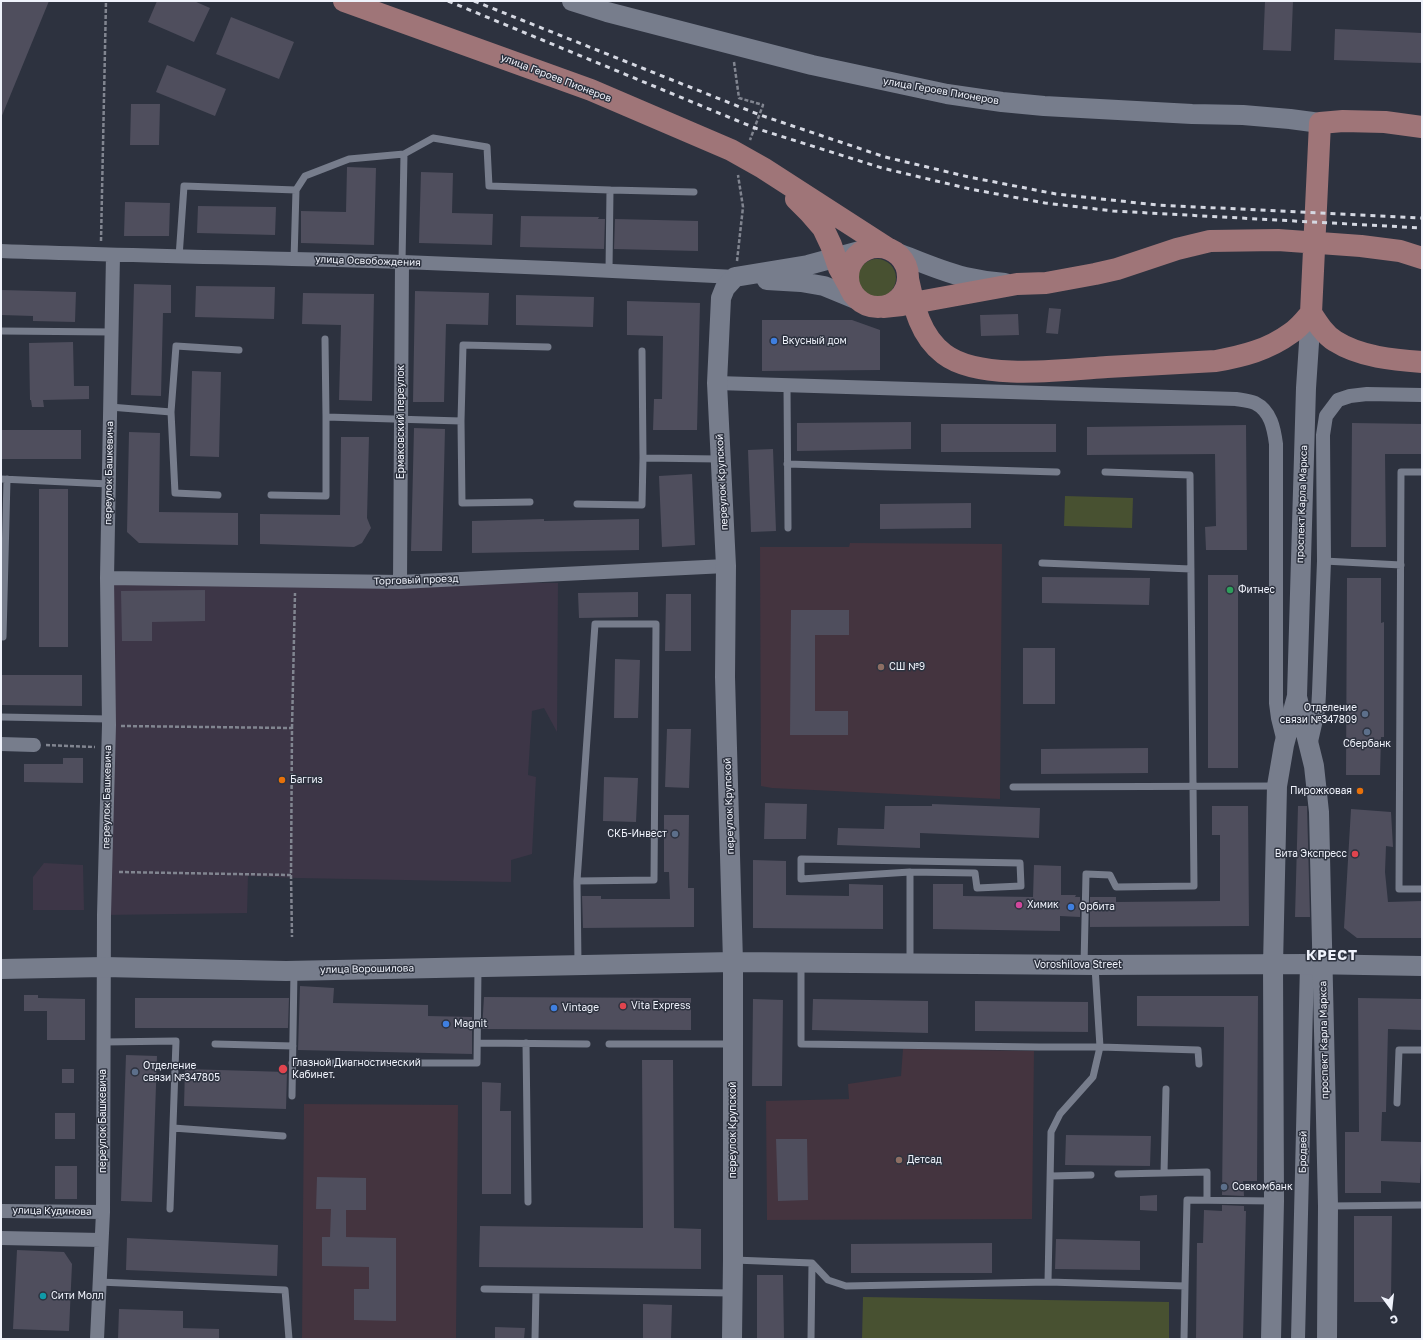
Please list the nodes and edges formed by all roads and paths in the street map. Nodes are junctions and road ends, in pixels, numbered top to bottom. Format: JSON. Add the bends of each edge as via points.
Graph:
{"nodes":[{"id":1,"x":106,"y":1,"type":"edge"},
{"id":2,"x":344,"y":1,"type":"edge"},
{"id":3,"x":572,"y":1,"type":"edge"},
{"id":4,"x":732,"y":44,"type":"junction"},
{"id":5,"x":1320,"y":123,"type":"junction"},
{"id":6,"x":1422,"y":127,"type":"edge"},
{"id":7,"x":750,"y":140,"type":"dead end"},
{"id":8,"x":404,"y":154,"type":"junction"},
{"id":9,"x":763,"y":168,"type":"junction"},
{"id":10,"x":737,"y":172,"type":"dead end"},
{"id":11,"x":296,"y":190,"type":"junction"},
{"id":12,"x":610,"y":190,"type":"junction"},
{"id":13,"x":694,"y":192,"type":"dead end"},
{"id":14,"x":884,"y":249,"type":"junction"},
{"id":15,"x":1,"y":251,"type":"edge"},
{"id":16,"x":107,"y":255,"type":"junction"},
{"id":17,"x":178,"y":257,"type":"junction"},
{"id":18,"x":835,"y":257,"type":"junction"},
{"id":19,"x":1422,"y":258,"type":"edge"},
{"id":20,"x":294,"y":260,"type":"junction"},
{"id":21,"x":402,"y":262,"type":"junction"},
{"id":22,"x":609,"y":270,"type":"junction"},
{"id":23,"x":735,"y":277,"type":"junction"},
{"id":24,"x":908,"y":279,"type":"junction"},
{"id":25,"x":1017,"y":284,"type":"junction"},
{"id":26,"x":854,"y":294,"type":"junction"},
{"id":27,"x":913,"y":303,"type":"junction"},
{"id":28,"x":883,"y":307,"type":"junction"},
{"id":29,"x":1311,"y":314,"type":"junction"},
{"id":30,"x":1,"y":330,"type":"edge"},
{"id":31,"x":111,"y":332,"type":"junction"},
{"id":32,"x":325,"y":339,"type":"dead end"},
{"id":33,"x":548,"y":347,"type":"dead end"},
{"id":34,"x":239,"y":350,"type":"dead end"},
{"id":35,"x":642,"y":350,"type":"dead end"},
{"id":36,"x":1422,"y":362,"type":"edge"},
{"id":37,"x":717,"y":383,"type":"junction"},
{"id":38,"x":787,"y":385,"type":"junction"},
{"id":39,"x":1422,"y":395,"type":"edge"},
{"id":40,"x":110,"y":407,"type":"junction"},
{"id":41,"x":171,"y":412,"type":"junction"},
{"id":42,"x":326,"y":417,"type":"junction"},
{"id":43,"x":401,"y":420,"type":"junction"},
{"id":44,"x":461,"y":421,"type":"junction"},
{"id":45,"x":643,"y":458,"type":"junction"},
{"id":46,"x":721,"y":459,"type":"junction"},
{"id":47,"x":787,"y":464,"type":"junction"},
{"id":48,"x":1057,"y":472,"type":"dead end"},
{"id":49,"x":1106,"y":472,"type":"dead end"},
{"id":50,"x":1422,"y":472,"type":"edge"},
{"id":51,"x":4,"y":479,"type":"edge"},
{"id":52,"x":109,"y":484,"type":"junction"},
{"id":53,"x":271,"y":494,"type":"dead end"},
{"id":54,"x":218,"y":496,"type":"dead end"},
{"id":55,"x":530,"y":502,"type":"dead end"},
{"id":56,"x":577,"y":504,"type":"dead end"},
{"id":57,"x":788,"y":528,"type":"dead end"},
{"id":58,"x":1324,"y":561,"type":"junction"},
{"id":59,"x":1042,"y":563,"type":"dead end"},
{"id":60,"x":1401,"y":565,"type":"junction"},
{"id":61,"x":726,"y":566,"type":"junction"},
{"id":62,"x":1191,"y":569,"type":"junction"},
{"id":63,"x":107,"y":578,"type":"junction"},
{"id":64,"x":295,"y":581,"type":"junction"},
{"id":65,"x":400,"y":582,"type":"junction"},
{"id":66,"x":3,"y":637,"type":"dead end"},
{"id":67,"x":1297,"y":696,"type":"junction"},
{"id":68,"x":1,"y":717,"type":"edge"},
{"id":69,"x":109,"y":722,"type":"junction"},
{"id":70,"x":292,"y":728,"type":"junction"},
{"id":71,"x":1,"y":744,"type":"edge"},
{"id":72,"x":34,"y":745,"type":"joint"},
{"id":73,"x":1284,"y":745,"type":"junction"},
{"id":74,"x":1310,"y":746,"type":"junction"},
{"id":75,"x":108,"y":748,"type":"junction"},
{"id":76,"x":1193,"y":785,"type":"junction"},
{"id":77,"x":1277,"y":786,"type":"junction"},
{"id":78,"x":1013,"y":787,"type":"dead end"},
{"id":79,"x":105,"y":872,"type":"junction"},
{"id":80,"x":910,"y":872,"type":"junction"},
{"id":81,"x":290,"y":875,"type":"junction"},
{"id":82,"x":577,"y":881,"type":"junction"},
{"id":83,"x":1422,"y":889,"type":"edge"},
{"id":84,"x":292,"y":937,"type":"dead end"},
{"id":85,"x":733,"y":962,"type":"junction"},
{"id":86,"x":801,"y":962,"type":"junction"},
{"id":87,"x":910,"y":963,"type":"junction"},
{"id":88,"x":578,"y":964,"type":"junction"},
{"id":89,"x":1089,"y":965,"type":"junction"},
{"id":90,"x":1273,"y":965,"type":"junction"},
{"id":91,"x":1315,"y":965,"type":"junction"},
{"id":92,"x":478,"y":966,"type":"junction"},
{"id":93,"x":1422,"y":966,"type":"edge"},
{"id":94,"x":104,"y":967,"type":"junction"},
{"id":95,"x":1,"y":969,"type":"edge"},
{"id":96,"x":294,"y":971,"type":"junction"},
{"id":97,"x":104,"y":1042,"type":"junction"},
{"id":98,"x":478,"y":1042,"type":"junction"},
{"id":99,"x":526,"y":1043,"type":"junction"},
{"id":100,"x":215,"y":1044,"type":"dead end"},
{"id":101,"x":587,"y":1044,"type":"dead end"},
{"id":102,"x":609,"y":1044,"type":"dead end"},
{"id":103,"x":733,"y":1044,"type":"junction"},
{"id":104,"x":293,"y":1046,"type":"junction"},
{"id":105,"x":1100,"y":1047,"type":"junction"},
{"id":106,"x":1422,"y":1050,"type":"edge"},
{"id":107,"x":292,"y":1063,"type":"junction"},
{"id":108,"x":1199,"y":1064,"type":"dead end"},
{"id":109,"x":1166,"y":1089,"type":"dead end"},
{"id":110,"x":292,"y":1096,"type":"dead end"},
{"id":111,"x":1397,"y":1103,"type":"dead end"},
{"id":112,"x":173,"y":1128,"type":"junction"},
{"id":113,"x":283,"y":1136,"type":"dead end"},
{"id":114,"x":1164,"y":1173,"type":"junction"},
{"id":115,"x":1118,"y":1174,"type":"dead end"},
{"id":116,"x":1091,"y":1175,"type":"dead end"},
{"id":117,"x":1051,"y":1176,"type":"junction"},
{"id":118,"x":1207,"y":1200,"type":"junction"},
{"id":119,"x":1274,"y":1200,"type":"junction"},
{"id":120,"x":528,"y":1202,"type":"dead end"},
{"id":121,"x":1422,"y":1205,"type":"edge"},
{"id":122,"x":1328,"y":1206,"type":"junction"},
{"id":123,"x":170,"y":1209,"type":"dead end"},
{"id":124,"x":1,"y":1211,"type":"edge"},
{"id":125,"x":103,"y":1212,"type":"junction"},
{"id":126,"x":1,"y":1238,"type":"edge"},
{"id":127,"x":101,"y":1240,"type":"junction"},
{"id":128,"x":733,"y":1260,"type":"junction"},
{"id":129,"x":812,"y":1263,"type":"junction"},
{"id":130,"x":99,"y":1282,"type":"junction"},
{"id":131,"x":1048,"y":1282,"type":"junction"},
{"id":132,"x":1185,"y":1286,"type":"junction"},
{"id":133,"x":484,"y":1289,"type":"dead end"},
{"id":134,"x":536,"y":1290,"type":"junction"},
{"id":135,"x":733,"y":1293,"type":"junction"},
{"id":136,"x":97,"y":1339,"type":"edge"},
{"id":137,"x":289,"y":1339,"type":"edge"},
{"id":138,"x":535,"y":1339,"type":"edge"},
{"id":139,"x":732,"y":1339,"type":"edge"},
{"id":140,"x":811,"y":1339,"type":"edge"},
{"id":141,"x":1184,"y":1339,"type":"edge"},
{"id":142,"x":1271,"y":1339,"type":"edge"},
{"id":143,"x":1298,"y":1339,"type":"edge"},
{"id":144,"x":1327,"y":1339,"type":"edge"}],
"edges":[{"from":1,"to":16,"type":"path"},
{"from":2,"to":9,"type":"main road","name":"улица Героев Пионеров","via":[[592,90],[731,150]]},
{"from":3,"to":4,"type":"street","name":"улица Героев Пионеров"},
{"from":4,"to":5,"type":"street","name":"улица Героев Пионеров","via":[[812,65],[947,94],[1002,102],[1080,109],[1243,115]]},
{"from":4,"to":7,"type":"path","via":[[740,98],[763,105]]},
{"from":5,"to":6,"type":"main road","name":"улица Героев Пионеров","via":[[1385,122]]},
{"from":5,"to":29,"type":"main road"},
{"from":8,"to":11,"type":"lane","via":[[349,159],[305,176]]},
{"from":8,"to":12,"type":"lane","via":[[433,138],[487,147],[489,186]]},
{"from":8,"to":21,"type":"lane"},
{"from":9,"to":14,"type":"main road","name":"улица Героев Пионеров"},
{"from":9,"to":18,"type":"main road","name":"улица Героев Пионеров","via":[[810,213],[828,237]]},
{"from":10,"to":23,"type":"path","via":[[743,207]]},
{"from":11,"to":17,"type":"lane","via":[[184,186]]},
{"from":11,"to":20,"type":"lane"},
{"from":12,"to":13,"type":"lane"},
{"from":12,"to":22,"type":"lane"},
{"from":14,"to":18,"type":"street"},
{"from":14,"to":24,"type":"main road","via":[[902,258]]},
{"from":14,"to":25,"type":"street","name":"улица Героев Пионеров","via":[[964,277]]},
{"from":14,"to":26,"type":"main road","via":[[858,255],[848,274]]},
{"from":15,"to":16,"type":"street","name":"улица Освобождения"},
{"from":16,"to":17,"type":"street","name":"улица Освобождения"},
{"from":16,"to":31,"type":"street","name":"переулок Башкевича"},
{"from":17,"to":20,"type":"street","name":"улица Освобождения"},
{"from":18,"to":23,"type":"street","via":[[808,265]]},
{"from":18,"to":26,"type":"main road","name":"улица Героев Пионеров"},
{"from":19,"to":25,"type":"main road","name":"улица Героев Пионеров","via":[[1384,248],[1361,246],[1278,240],[1210,241],[1095,274]]},
{"from":20,"to":21,"type":"street","name":"улица Освобождения"},
{"from":21,"to":22,"type":"street","name":"улица Освобождения"},
{"from":21,"to":43,"type":"street","name":"Ермаковский переулок"},
{"from":22,"to":23,"type":"street","name":"улица Освобождения"},
{"from":23,"to":26,"type":"street","via":[[816,284]]},
{"from":23,"to":37,"type":"street","name":"переулок Крупской","via":[[725,288],[721,298]]},
{"from":24,"to":27,"type":"main road"},
{"from":24,"to":28,"type":"main road","via":[[901,298]]},
{"from":25,"to":27,"type":"main road","name":"улица Героев Пионеров"},
{"from":26,"to":28,"type":"main road","via":[[870,306]]},
{"from":27,"to":28,"type":"main road","name":"улица Героев Пионеров"},
{"from":27,"to":29,"type":"main road","via":[[926,335],[943,354],[952,360],[975,367],[1001,371],[1045,371],[1216,361],[1242,357],[1292,333]]},
{"from":29,"to":36,"type":"main road","via":[[1318,325],[1335,341],[1354,350]]},
{"from":29,"to":67,"type":"street","name":"проспект Карла Маркса","via":[[1305,403]]},
{"from":30,"to":31,"type":"lane"},
{"from":31,"to":40,"type":"street","name":"переулок Башкевича"},
{"from":32,"to":42,"type":"lane"},
{"from":33,"to":44,"type":"lane","via":[[463,345]]},
{"from":34,"to":41,"type":"lane","via":[[176,346]]},
{"from":35,"to":45,"type":"lane"},
{"from":37,"to":38,"type":"street"},
{"from":37,"to":46,"type":"street","name":"переулок Крупской"},
{"from":38,"to":47,"type":"lane"},
{"from":38,"to":73,"type":"street","via":[[1236,399],[1255,403],[1264,409],[1275,431],[1276,444],[1276,703]]},
{"from":39,"to":58,"type":"street","via":[[1350,396],[1338,400],[1326,416],[1323,435]]},
{"from":40,"to":41,"type":"lane"},
{"from":40,"to":52,"type":"street","name":"переулок Башкевича"},
{"from":41,"to":54,"type":"lane","via":[[175,493]]},
{"from":42,"to":43,"type":"lane"},
{"from":42,"to":53,"type":"lane","via":[[326,496]]},
{"from":43,"to":44,"type":"lane"},
{"from":43,"to":65,"type":"street","name":"Ермаковский переулок"},
{"from":44,"to":55,"type":"lane","via":[[462,503]]},
{"from":45,"to":46,"type":"lane"},
{"from":45,"to":56,"type":"lane","via":[[642,505]]},
{"from":46,"to":61,"type":"street","name":"переулок Крупской"},
{"from":47,"to":48,"type":"lane"},
{"from":47,"to":57,"type":"lane"},
{"from":49,"to":62,"type":"lane","via":[[1190,475]]},
{"from":50,"to":60,"type":"lane","via":[[1401,472]]},
{"from":51,"to":52,"type":"lane"},
{"from":51,"to":66,"type":"lane"},
{"from":52,"to":63,"type":"street","name":"переулок Башкевича"},
{"from":58,"to":60,"type":"lane"},
{"from":58,"to":74,"type":"street","via":[[1318,711]]},
{"from":59,"to":62,"type":"lane"},
{"from":60,"to":83,"type":"lane","via":[[1399,889]]},
{"from":61,"to":65,"type":"street","name":"Торговый проезд"},
{"from":61,"to":85,"type":"street","name":"переулок Крупской","via":[[725,677]]},
{"from":62,"to":76,"type":"lane"},
{"from":63,"to":64,"type":"street","name":"Торговый проезд"},
{"from":63,"to":69,"type":"street","name":"переулок Башкевича"},
{"from":64,"to":65,"type":"street","name":"Торговый проезд"},
{"from":64,"to":70,"type":"path"},
{"from":67,"to":73,"type":"street","name":"проспект Карла Маркса"},
{"from":67,"to":74,"type":"street","name":"проспект Карла Маркса"},
{"from":68,"to":69,"type":"lane"},
{"from":69,"to":70,"type":"path"},
{"from":69,"to":75,"type":"street","name":"переулок Башкевича"},
{"from":70,"to":81,"type":"path"},
{"from":71,"to":72,"type":"street"},
{"from":72,"to":75,"type":"path"},
{"from":73,"to":77,"type":"street","name":"проспект Карла Маркса"},
{"from":74,"to":91,"type":"street","name":"проспект Карла Маркса","via":[[1319,812]]},
{"from":75,"to":79,"type":"street","name":"переулок Башкевича"},
{"from":76,"to":77,"type":"lane"},
{"from":76,"to":78,"type":"lane"},
{"from":76,"to":89,"type":"lane","via":[[1194,886],[1116,887],[1110,875],[1086,874]]},
{"from":77,"to":90,"type":"street","name":"проспект Карла Маркса"},
{"from":79,"to":81,"type":"path"},
{"from":79,"to":94,"type":"street","name":"переулок Башкевича"},
{"from":80,"to":80,"type":"lane","via":[[975,873],[977,888],[1021,886],[1020,863],[801,859],[801,879]]},
{"from":80,"to":87,"type":"lane"},
{"from":81,"to":84,"type":"path"},
{"from":82,"to":82,"type":"lane","via":[[654,880],[656,624],[595,624]]},
{"from":82,"to":88,"type":"lane"},
{"from":85,"to":86,"type":"street","name":"Voroshilova Street"},
{"from":85,"to":88,"type":"street","name":"улица Ворошилова"},
{"from":85,"to":103,"type":"street","name":"переулок Крупской"},
{"from":86,"to":87,"type":"street","name":"Voroshilova Street"},
{"from":86,"to":105,"type":"lane","via":[[800,1044]]},
{"from":87,"to":89,"type":"street","name":"Voroshilova Street"},
{"from":88,"to":92,"type":"street","name":"улица Ворошилова"},
{"from":89,"to":90,"type":"street","name":"Voroshilova Street"},
{"from":89,"to":105,"type":"lane"},
{"from":90,"to":91,"type":"street","name":"Voroshilova Street"},
{"from":90,"to":119,"type":"street","name":"проспект Карла Маркса"},
{"from":91,"to":93,"type":"street","name":"Voroshilova Street"},
{"from":91,"to":122,"type":"street","name":"проспект Карла Маркса"},
{"from":91,"to":143,"type":"street","name":"Бродвей"},
{"from":92,"to":96,"type":"street","name":"улица Ворошилова"},
{"from":92,"to":98,"type":"lane"},
{"from":94,"to":95,"type":"street","name":"улица Ворошилова"},
{"from":94,"to":96,"type":"street","name":"улица Ворошилова"},
{"from":94,"to":97,"type":"street","name":"переулок Башкевича"},
{"from":96,"to":104,"type":"lane"},
{"from":97,"to":112,"type":"lane","via":[[176,1041]]},
{"from":97,"to":125,"type":"street","name":"переулок Башкевича"},
{"from":98,"to":99,"type":"lane"},
{"from":98,"to":107,"type":"lane","via":[[477,1063]]},
{"from":99,"to":101,"type":"lane"},
{"from":99,"to":120,"type":"lane"},
{"from":100,"to":104,"type":"lane"},
{"from":102,"to":103,"type":"lane"},
{"from":103,"to":128,"type":"street","name":"переулок Крупской"},
{"from":104,"to":107,"type":"lane"},
{"from":105,"to":108,"type":"lane","via":[[1198,1050]]},
{"from":105,"to":117,"type":"lane","via":[[1093,1077],[1060,1114],[1051,1132]]},
{"from":106,"to":111,"type":"lane","via":[[1399,1050]]},
{"from":107,"to":110,"type":"lane"},
{"from":109,"to":114,"type":"lane"},
{"from":112,"to":113,"type":"lane"},
{"from":112,"to":123,"type":"lane"},
{"from":114,"to":115,"type":"lane"},
{"from":114,"to":118,"type":"lane","via":[[1207,1172]]},
{"from":116,"to":117,"type":"lane"},
{"from":117,"to":131,"type":"lane"},
{"from":118,"to":119,"type":"lane"},
{"from":118,"to":132,"type":"lane","via":[[1187,1200]]},
{"from":119,"to":142,"type":"street","name":"проспект Карла Маркса"},
{"from":121,"to":122,"type":"lane"},
{"from":122,"to":144,"type":"street","name":"проспект Карла Маркса"},
{"from":124,"to":125,"type":"street","name":"улица Кудинова"},
{"from":125,"to":127,"type":"street","name":"переулок Башкевича"},
{"from":126,"to":127,"type":"street"},
{"from":127,"to":130,"type":"street","name":"переулок Башкевича"},
{"from":128,"to":129,"type":"lane"},
{"from":128,"to":135,"type":"street","name":"переулок Крупской"},
{"from":129,"to":131,"type":"lane","via":[[828,1280],[846,1286]]},
{"from":129,"to":140,"type":"lane"},
{"from":130,"to":136,"type":"street","name":"переулок Башкевича"},
{"from":130,"to":137,"type":"lane","via":[[285,1290]]},
{"from":131,"to":132,"type":"lane"},
{"from":132,"to":141,"type":"lane"},
{"from":133,"to":134,"type":"lane"},
{"from":134,"to":135,"type":"lane"},
{"from":134,"to":138,"type":"lane"},
{"from":135,"to":139,"type":"street","name":"переулок Крупской"}]}
